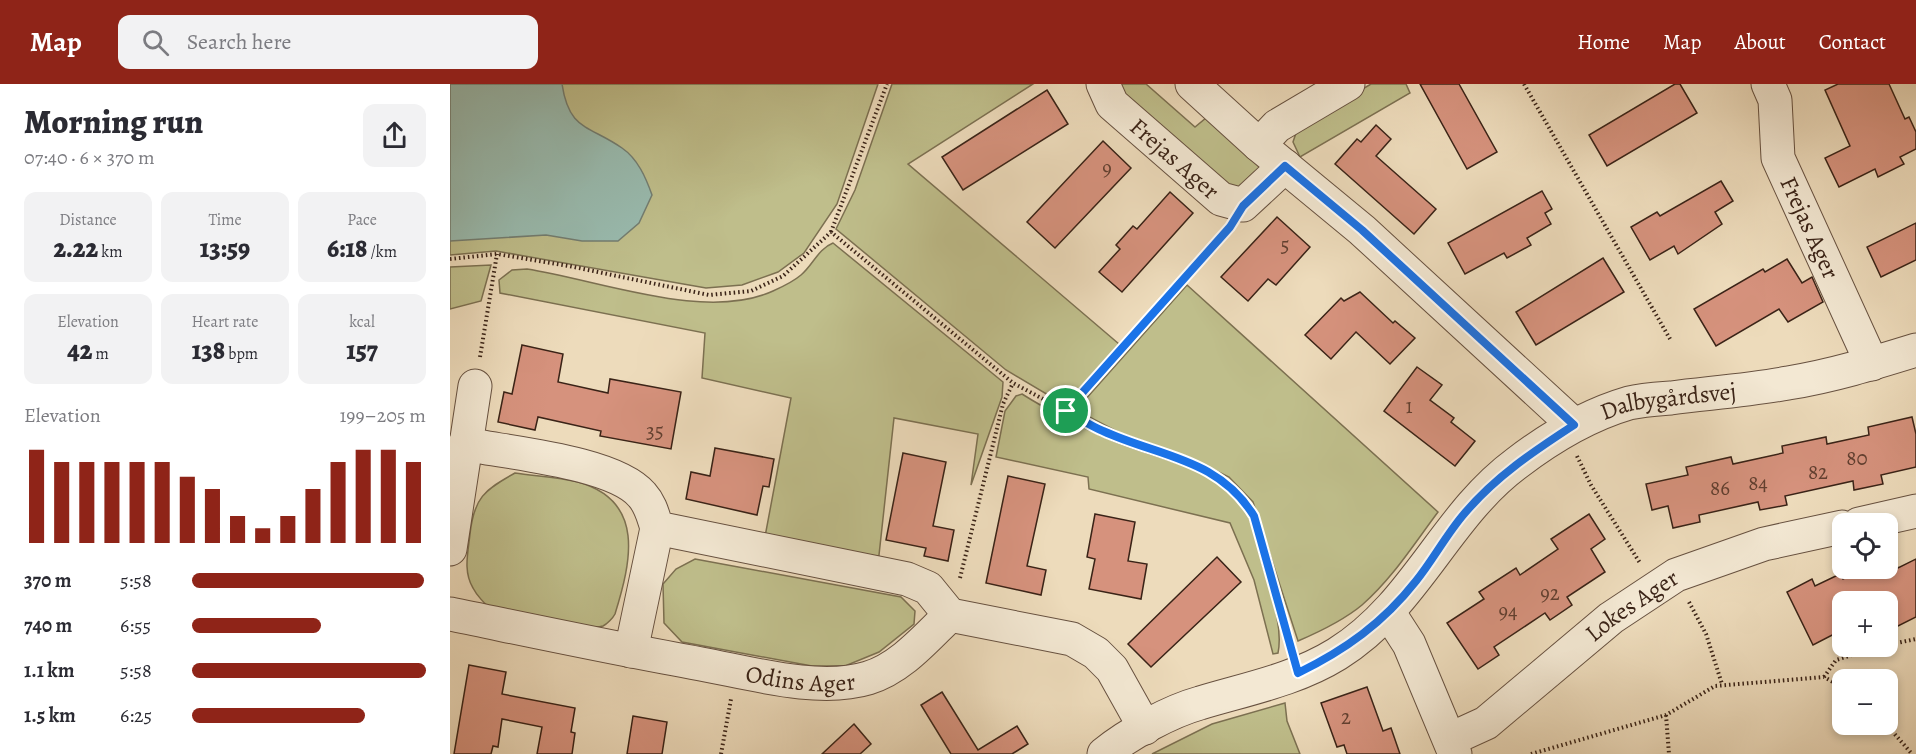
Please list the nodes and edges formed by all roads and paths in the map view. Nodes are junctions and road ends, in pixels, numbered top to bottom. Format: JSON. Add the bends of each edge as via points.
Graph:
{"nodes":[{"id":1,"x":887,"y":84,"type":"edge"},
{"id":2,"x":1103,"y":84,"type":"edge"},
{"id":3,"x":1192,"y":84,"type":"edge"},
{"id":4,"x":1348,"y":84,"type":"edge"},
{"id":5,"x":1524,"y":84,"type":"edge"},
{"id":6,"x":1768,"y":84,"type":"edge"},
{"id":7,"x":1259,"y":146,"type":"junction"},
{"id":8,"x":1285,"y":166,"type":"junction"},
{"id":9,"x":1243,"y":206,"type":"junction"},
{"id":10,"x":831,"y":232,"type":"junction"},
{"id":11,"x":497,"y":254,"type":"junction"},
{"id":12,"x":450,"y":259,"type":"edge"},
{"id":13,"x":1670,"y":339,"type":"dead end"},
{"id":14,"x":1916,"y":350,"type":"edge"},
{"id":15,"x":1872,"y":364,"type":"junction"},
{"id":16,"x":1013,"y":382,"type":"junction"},
{"id":17,"x":476,"y":386,"type":"joint"},
{"id":18,"x":1066,"y":411,"type":"junction"},
{"id":19,"x":1569,"y":428,"type":"junction"},
{"id":20,"x":465,"y":444,"type":"junction"},
{"id":21,"x":1916,"y":511,"type":"edge"},
{"id":22,"x":1898,"y":515,"type":"edge"},
{"id":23,"x":657,"y":528,"type":"junction"},
{"id":24,"x":1832,"y":529,"type":"edge"},
{"id":25,"x":450,"y":549,"type":"edge"},
{"id":26,"x":1666,"y":581,"type":"junction"},
{"id":27,"x":1389,"y":613,"type":"junction"},
{"id":28,"x":450,"y":614,"type":"edge"},
{"id":29,"x":951,"y":615,"type":"junction"},
{"id":30,"x":1916,"y":639,"type":"edge"},
{"id":31,"x":1898,"y":643,"type":"edge"},
{"id":32,"x":631,"y":651,"type":"junction"},
{"id":33,"x":1845,"y":657,"type":"edge"},
{"id":34,"x":737,"y":671,"type":"junction"},
{"id":35,"x":1298,"y":673,"type":"junction"},
{"id":36,"x":1824,"y":677,"type":"junction"},
{"id":37,"x":1832,"y":681,"type":"edge"},
{"id":38,"x":1722,"y":684,"type":"junction"},
{"id":39,"x":1666,"y":715,"type":"junction"},
{"id":40,"x":1144,"y":728,"type":"junction"},
{"id":41,"x":1896,"y":735,"type":"edge"},
{"id":42,"x":1453,"y":747,"type":"edge"},
{"id":43,"x":721,"y":754,"type":"edge"},
{"id":44,"x":1104,"y":754,"type":"edge"},
{"id":45,"x":1531,"y":754,"type":"edge"},
{"id":46,"x":1669,"y":754,"type":"edge"},
{"id":47,"x":1912,"y":754,"type":"edge"}],
"edges":[{"from":1,"to":10,"type":"path"},
{"from":2,"to":9,"type":"street","name":"Frejas Ager","via":[[1112,104],[1221,200]]},
{"from":3,"to":7,"type":"street"},
{"from":4,"to":7,"type":"street","via":[[1277,126]]},
{"from":5,"to":13,"type":"path"},
{"from":6,"to":15,"type":"street","name":"Frejas Ager","via":[[1775,100],[1778,158]]},
{"from":7,"to":8,"type":"street"},
{"from":8,"to":9,"type":"street","name":"Frejas Ager"},
{"from":8,"to":19,"type":"street","via":[[1362,230]]},
{"from":9,"to":18,"type":"path","via":[[1230,227]]},
{"from":10,"to":11,"type":"path","via":[[783,276],[751,291],[709,295]]},
{"from":10,"to":16,"type":"path"},
{"from":11,"to":12,"type":"path"},
{"from":11,"to":17,"type":"path"},
{"from":14,"to":15,"type":"street","name":"Dalbygårdsvej"},
{"from":15,"to":19,"type":"street","name":"Dalbygårdsvej","via":[[1789,383],[1630,403]]},
{"from":16,"to":18,"type":"path"},
{"from":16,"to":29,"type":"path","via":[[1003,404]]},
{"from":17,"to":20,"type":"street"},
{"from":18,"to":35,"type":"path","via":[[1104,431],[1218,476],[1240,494],[1254,516]]},
{"from":19,"to":26,"type":"path","via":[[1591,485]]},
{"from":19,"to":27,"type":"street","name":"Dalbygårdsvej","via":[[1515,464],[1464,513],[1417,581]]},
{"from":20,"to":23,"type":"street","via":[[600,470],[622,479],[651,507]]},
{"from":20,"to":25,"type":"street"},
{"from":21,"to":22,"type":"street"},
{"from":23,"to":29,"type":"street","via":[[907,579],[928,588]]},
{"from":23,"to":32,"type":"street"},
{"from":24,"to":26,"type":"street","name":"Lokes Ager","via":[[1764,544]]},
{"from":26,"to":38,"type":"path","via":[[1706,634]]},
{"from":26,"to":42,"type":"street","name":"Lokes Ager","via":[[1611,618]]},
{"from":27,"to":35,"type":"street","name":"Dalbygårdsvej","via":[[1337,654]]},
{"from":27,"to":42,"type":"street","name":"Lokes Ager","via":[[1409,644]]},
{"from":28,"to":32,"type":"street","name":"Odins Ager"},
{"from":29,"to":34,"type":"street","name":"Odins Ager","via":[[906,657],[869,678],[840,683],[807,682]]},
{"from":29,"to":40,"type":"street","via":[[1072,639],[1096,653],[1112,669]]},
{"from":30,"to":31,"type":"path"},
{"from":32,"to":34,"type":"street","name":"Odins Ager"},
{"from":33,"to":36,"type":"path","via":[[1836,660]]},
{"from":34,"to":43,"type":"path"},
{"from":35,"to":40,"type":"street","name":"Dalbygårdsvej","via":[[1197,703]]},
{"from":36,"to":37,"type":"path"},
{"from":36,"to":38,"type":"path"},
{"from":38,"to":39,"type":"path"},
{"from":39,"to":45,"type":"path"},
{"from":39,"to":46,"type":"path"},
{"from":40,"to":44,"type":"street","name":"Dalbygårdsvej"},
{"from":41,"to":47,"type":"path"}]}
